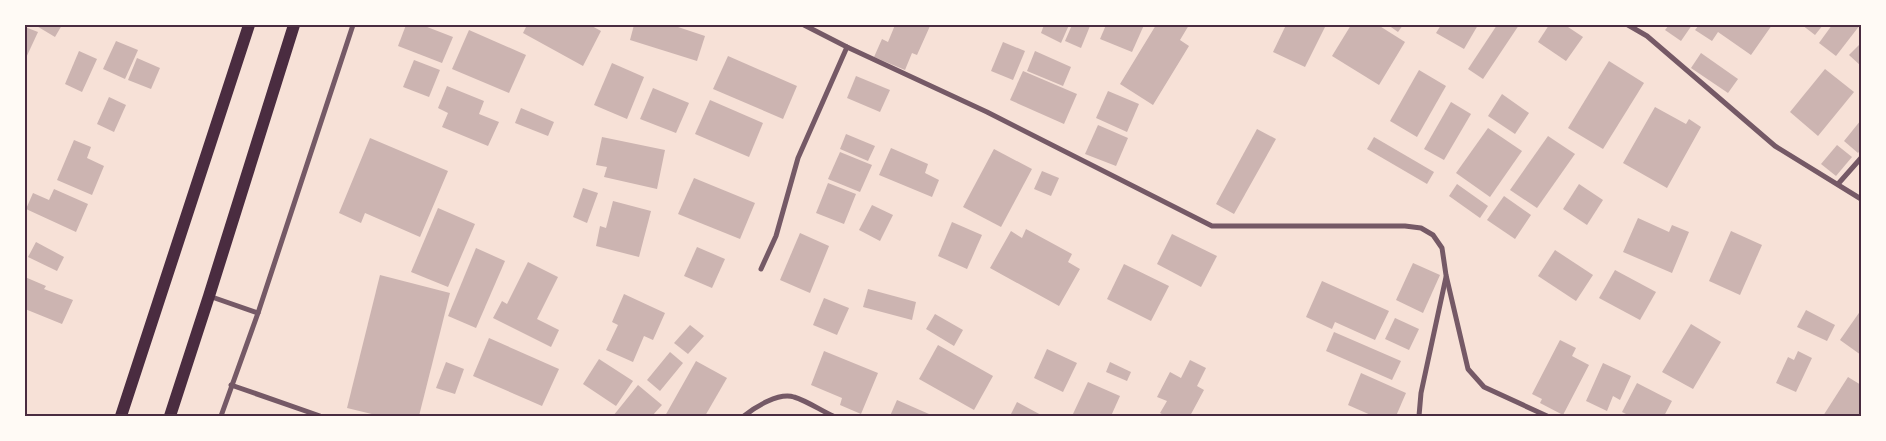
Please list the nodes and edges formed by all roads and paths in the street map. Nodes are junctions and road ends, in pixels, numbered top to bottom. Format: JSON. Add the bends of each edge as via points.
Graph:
{"nodes":[{"id":1,"x":249,"y":25,"type":"edge"},
{"id":2,"x":294,"y":25,"type":"edge"},
{"id":3,"x":353,"y":25,"type":"edge"},
{"id":4,"x":804,"y":25,"type":"edge"},
{"id":5,"x":1628,"y":25,"type":"edge"},
{"id":6,"x":847,"y":47,"type":"junction"},
{"id":7,"x":1861,"y":158,"type":"edge"},
{"id":8,"x":1838,"y":184,"type":"junction"},
{"id":9,"x":1861,"y":199,"type":"edge"},
{"id":10,"x":761,"y":269,"type":"dead end"},
{"id":11,"x":1446,"y":275,"type":"junction"},
{"id":12,"x":209,"y":296,"type":"junction"},
{"id":13,"x":258,"y":314,"type":"junction"},
{"id":14,"x":231,"y":385,"type":"junction"},
{"id":15,"x":121,"y":416,"type":"edge"},
{"id":16,"x":170,"y":416,"type":"edge"},
{"id":17,"x":221,"y":416,"type":"edge"},
{"id":18,"x":320,"y":416,"type":"edge"},
{"id":19,"x":744,"y":416,"type":"edge"},
{"id":20,"x":833,"y":416,"type":"edge"},
{"id":21,"x":1419,"y":416,"type":"edge"},
{"id":22,"x":1547,"y":416,"type":"edge"}],
"edges":[{"from":1,"to":15,"type":"main road"},
{"from":2,"to":12,"type":"main road"},
{"from":3,"to":13,"type":"street"},
{"from":4,"to":6,"type":"street"},
{"from":5,"to":8,"type":"street","via":[[1647,36],[1775,146]]},
{"from":6,"to":10,"type":"street","via":[[798,158],[776,236]]},
{"from":6,"to":11,"type":"street","via":[[987,112],[1212,226],[1420,228],[1433,235],[1442,248]]},
{"from":7,"to":8,"type":"street"},
{"from":8,"to":9,"type":"street"},
{"from":11,"to":21,"type":"street"},
{"from":11,"to":22,"type":"street","via":[[1468,370],[1484,387]]},
{"from":12,"to":13,"type":"street"},
{"from":12,"to":16,"type":"main road"},
{"from":13,"to":14,"type":"street"},
{"from":14,"to":17,"type":"street"},
{"from":14,"to":18,"type":"street"},
{"from":19,"to":20,"type":"street","via":[[768,400],[792,396]]}]}
